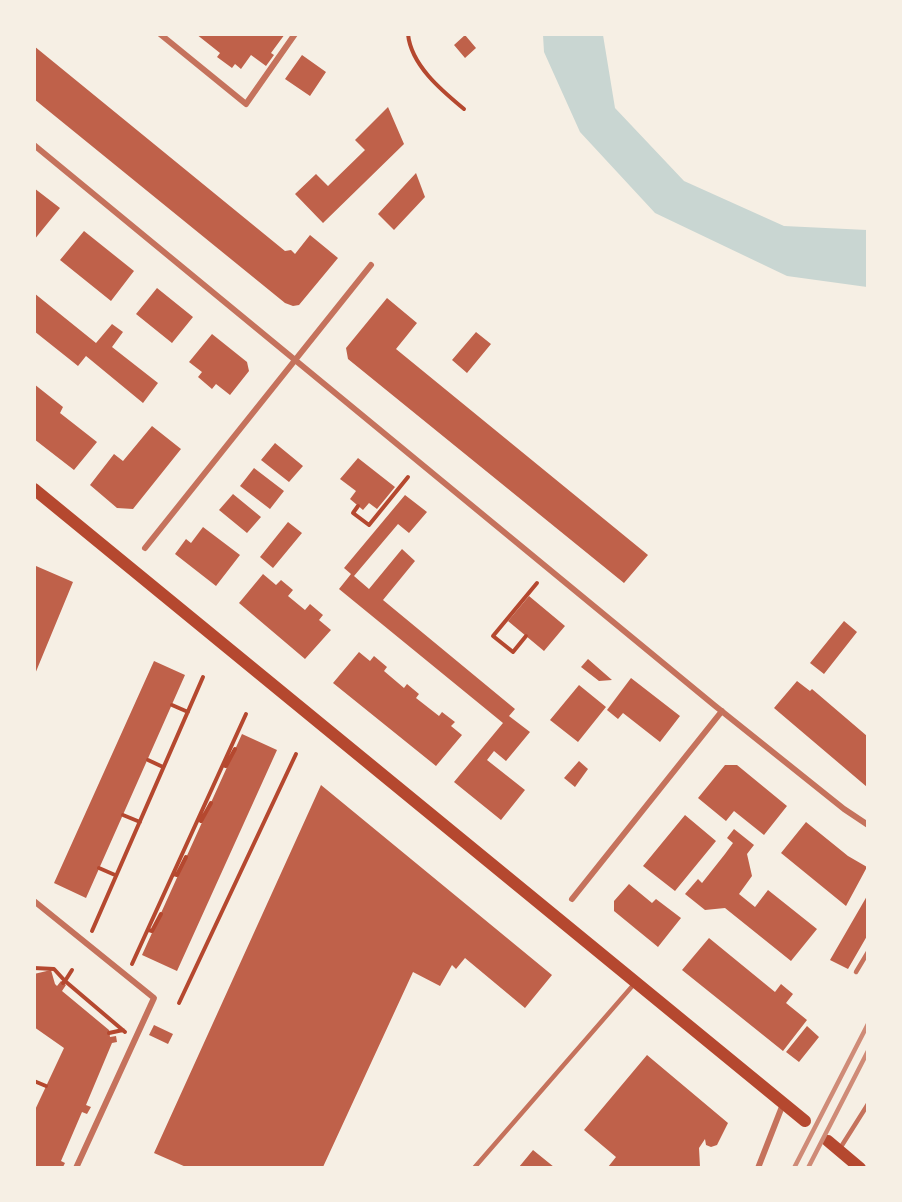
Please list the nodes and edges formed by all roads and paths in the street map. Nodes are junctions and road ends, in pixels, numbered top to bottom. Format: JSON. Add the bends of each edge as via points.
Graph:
{"nodes":[{"id":1,"x":160,"y":34,"type":"edge"},
{"id":2,"x":296,"y":34,"type":"edge"},
{"id":3,"x":408,"y":34,"type":"edge"},
{"id":4,"x":464,"y":109,"type":"dead end"},
{"id":5,"x":34,"y":145,"type":"edge"},
{"id":6,"x":371,"y":265,"type":"dead end"},
{"id":7,"x":295,"y":357,"type":"junction"},
{"id":8,"x":408,"y":477,"type":"dead end"},
{"id":9,"x":34,"y":489,"type":"edge"},
{"id":10,"x":358,"y":506,"type":"dead end"},
{"id":11,"x":145,"y":548,"type":"dead end"},
{"id":12,"x":537,"y":582,"type":"dead end"},
{"id":13,"x":526,"y":636,"type":"dead end"},
{"id":14,"x":203,"y":677,"type":"dead end"},
{"id":15,"x":172,"y":705,"type":"dead end"},
{"id":16,"x":722,"y":711,"type":"junction"},
{"id":17,"x":188,"y":712,"type":"junction"},
{"id":18,"x":246,"y":714,"type":"dead end"},
{"id":19,"x":235,"y":749,"type":"dead end"},
{"id":20,"x":296,"y":754,"type":"dead end"},
{"id":21,"x":148,"y":760,"type":"dead end"},
{"id":22,"x":224,"y":765,"type":"junction"},
{"id":23,"x":163,"y":767,"type":"junction"},
{"id":24,"x":211,"y":803,"type":"dead end"},
{"id":25,"x":123,"y":815,"type":"dead end"},
{"id":26,"x":199,"y":819,"type":"junction"},
{"id":27,"x":140,"y":822,"type":"junction"},
{"id":28,"x":867,"y":825,"type":"edge"},
{"id":29,"x":186,"y":858,"type":"dead end"},
{"id":30,"x":99,"y":868,"type":"dead end"},
{"id":31,"x":174,"y":874,"type":"junction"},
{"id":32,"x":116,"y":876,"type":"junction"},
{"id":33,"x":572,"y":898,"type":"dead end"},
{"id":34,"x":34,"y":901,"type":"edge"},
{"id":35,"x":161,"y":914,"type":"dead end"},
{"id":36,"x":92,"y":930,"type":"dead end"},
{"id":37,"x":149,"y":930,"type":"junction"},
{"id":38,"x":867,"y":952,"type":"edge"},
{"id":39,"x":132,"y":964,"type":"dead end"},
{"id":40,"x":34,"y":968,"type":"edge"},
{"id":41,"x":72,"y":970,"type":"dead end"},
{"id":42,"x":856,"y":972,"type":"dead end"},
{"id":43,"x":64,"y":982,"type":"junction"},
{"id":44,"x":635,"y":983,"type":"junction"},
{"id":45,"x":179,"y":1003,"type":"dead end"},
{"id":46,"x":123,"y":1030,"type":"junction"},
{"id":47,"x":109,"y":1033,"type":"dead end"},
{"id":48,"x":135,"y":1040,"type":"junction"},
{"id":49,"x":34,"y":1081,"type":"edge"},
{"id":50,"x":46,"y":1086,"type":"dead end"},
{"id":51,"x":783,"y":1104,"type":"junction"},
{"id":52,"x":867,"y":1104,"type":"edge"},
{"id":53,"x":805,"y":1121,"type":"dead end"},
{"id":54,"x":828,"y":1141,"type":"dead end"},
{"id":55,"x":839,"y":1150,"type":"junction"},
{"id":56,"x":76,"y":1167,"type":"edge"},
{"id":57,"x":474,"y":1167,"type":"edge"},
{"id":58,"x":758,"y":1167,"type":"edge"},
{"id":59,"x":860,"y":1167,"type":"edge"}],
"edges":[{"from":1,"to":2,"type":"street","via":[[246,104]]},
{"from":3,"to":4,"type":"path","via":[[409,45],[435,85]]},
{"from":5,"to":7,"type":"street"},
{"from":6,"to":7,"type":"street"},
{"from":7,"to":11,"type":"street"},
{"from":7,"to":16,"type":"street"},
{"from":8,"to":10,"type":"path","via":[[369,525],[353,513]]},
{"from":9,"to":44,"type":"main road"},
{"from":12,"to":13,"type":"path","via":[[493,636],[513,652]]},
{"from":14,"to":17,"type":"path"},
{"from":15,"to":17,"type":"path"},
{"from":16,"to":28,"type":"street"},
{"from":16,"to":33,"type":"street"},
{"from":17,"to":23,"type":"path"},
{"from":18,"to":22,"type":"path"},
{"from":19,"to":22,"type":"path"},
{"from":20,"to":45,"type":"path"},
{"from":21,"to":23,"type":"path"},
{"from":22,"to":26,"type":"path"},
{"from":23,"to":27,"type":"path"},
{"from":24,"to":26,"type":"path"},
{"from":25,"to":27,"type":"path"},
{"from":26,"to":31,"type":"path"},
{"from":27,"to":32,"type":"path"},
{"from":29,"to":31,"type":"path"},
{"from":30,"to":32,"type":"path"},
{"from":31,"to":37,"type":"path"},
{"from":32,"to":36,"type":"path"},
{"from":34,"to":48,"type":"street","via":[[154,998]]},
{"from":35,"to":37,"type":"path"},
{"from":37,"to":39,"type":"path"},
{"from":38,"to":42,"type":"lane"},
{"from":40,"to":43,"type":"path","via":[[54,969]]},
{"from":41,"to":43,"type":"path"},
{"from":43,"to":46,"type":"path"},
{"from":44,"to":51,"type":"main road"},
{"from":44,"to":57,"type":"lane"},
{"from":46,"to":47,"type":"path"},
{"from":46,"to":48,"type":"path"},
{"from":48,"to":56,"type":"street"},
{"from":49,"to":50,"type":"path"},
{"from":51,"to":53,"type":"main road"},
{"from":51,"to":58,"type":"street"},
{"from":52,"to":55,"type":"lane"},
{"from":54,"to":55,"type":"main road"},
{"from":55,"to":59,"type":"main road"}]}
